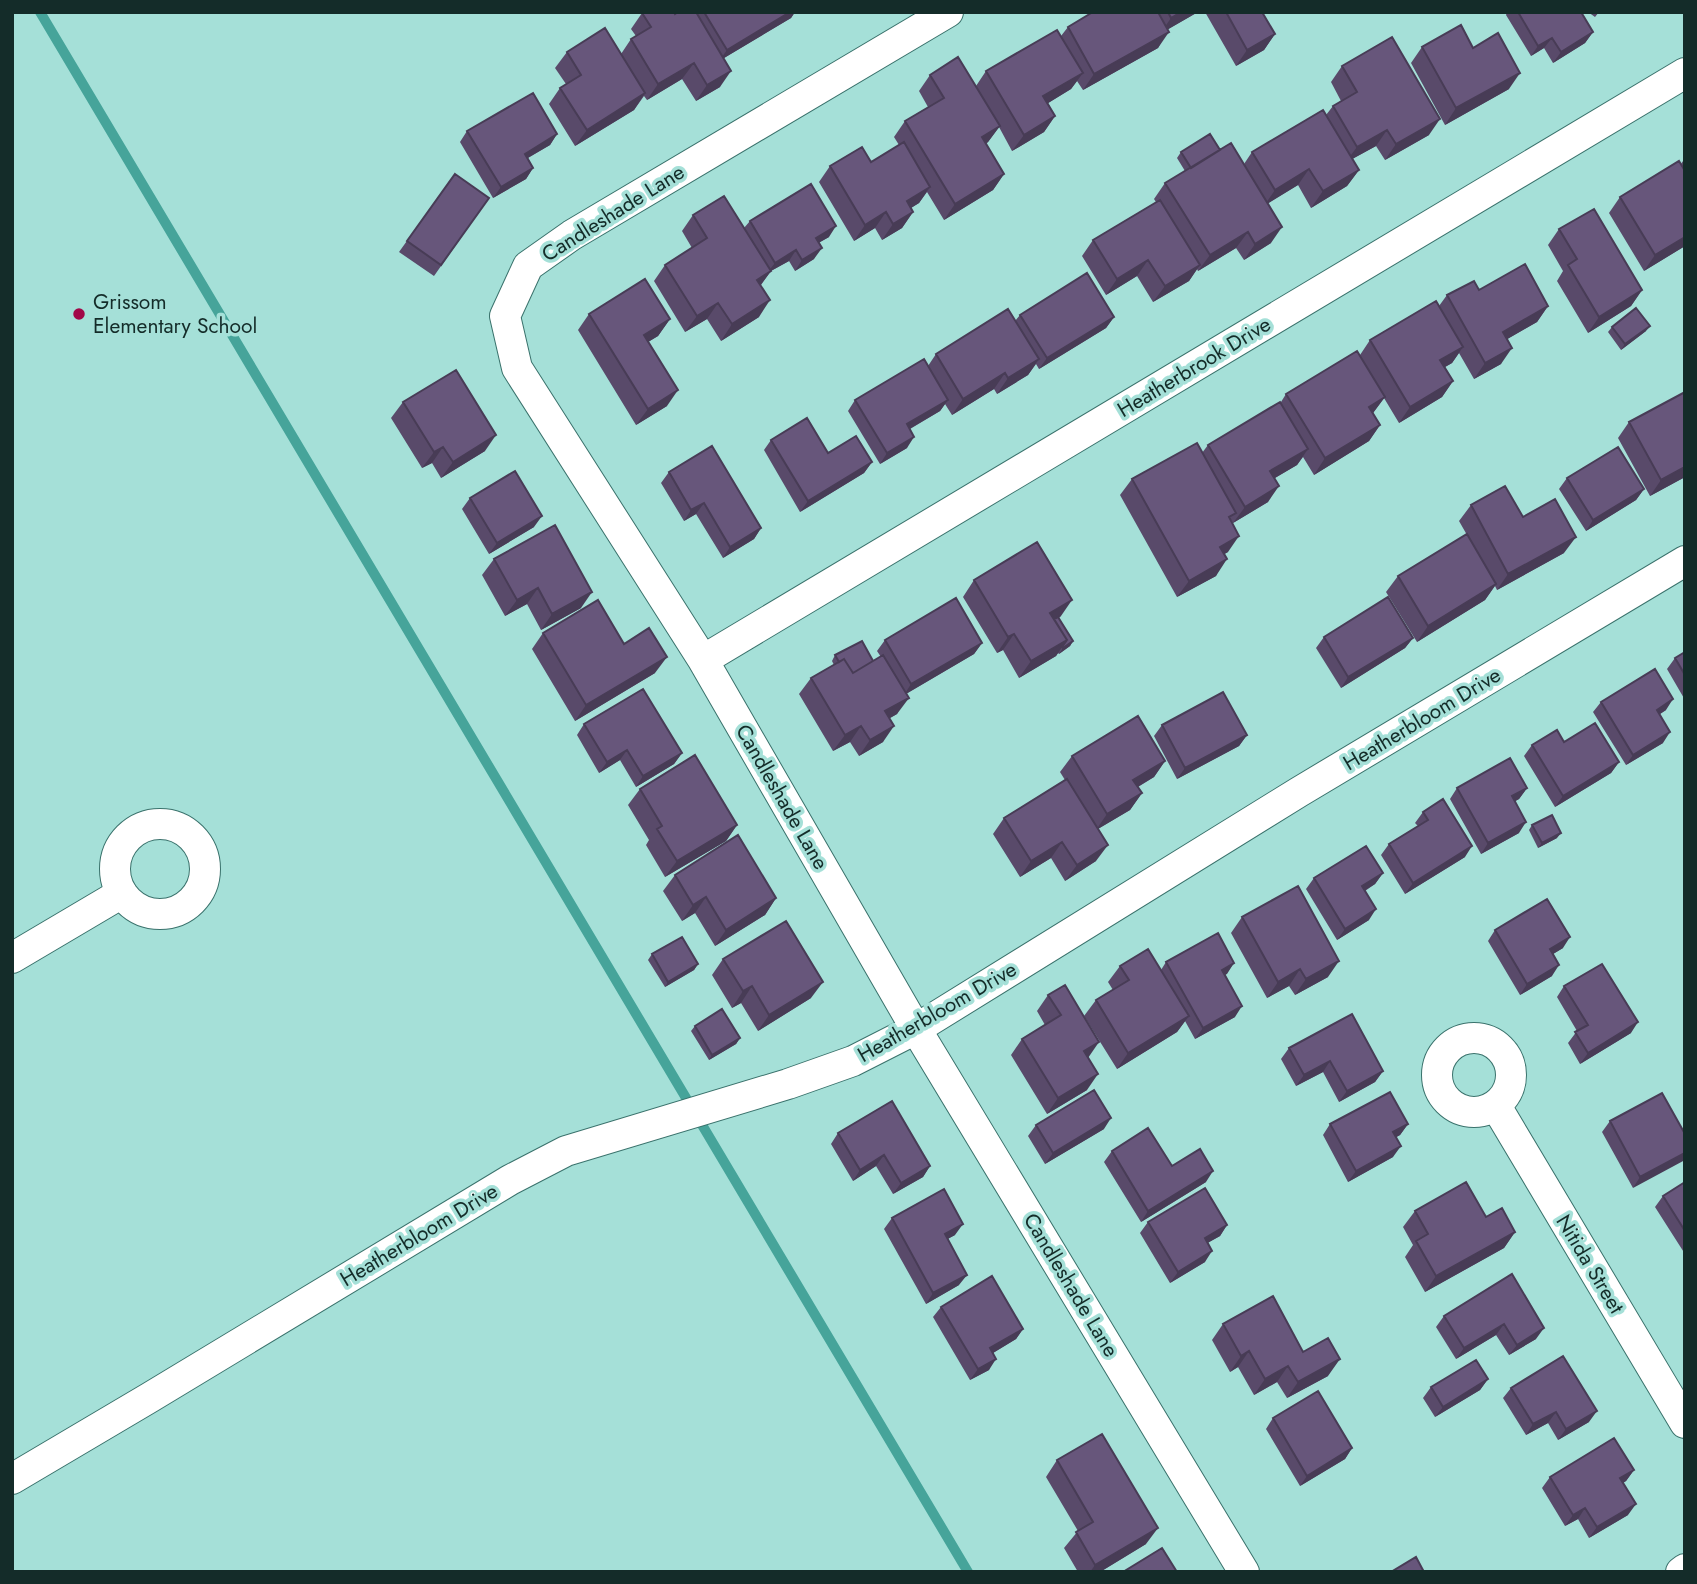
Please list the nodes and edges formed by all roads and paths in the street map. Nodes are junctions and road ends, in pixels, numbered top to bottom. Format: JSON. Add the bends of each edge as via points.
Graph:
{"nodes":[{"id":1,"x":948,"y":12,"type":"edge"},
{"id":2,"x":1685,"y":73,"type":"edge"},
{"id":3,"x":1685,"y":561,"type":"edge"},
{"id":4,"x":703,"y":660,"type":"junction"},
{"id":5,"x":122,"y":892,"type":"dead end"},
{"id":6,"x":12,"y":958,"type":"edge"},
{"id":7,"x":916,"y":1030,"type":"junction"},
{"id":8,"x":1496,"y":1106,"type":"dead end"},
{"id":9,"x":1685,"y":1423,"type":"edge"},
{"id":10,"x":12,"y":1479,"type":"edge"},
{"id":11,"x":1244,"y":1572,"type":"edge"}],
"edges":[{"from":1,"to":4,"type":"street","name":"Candleshade Lane","via":[[572,235],[527,266],[505,316],[517,368]]},
{"from":2,"to":4,"type":"street","name":"Heatherbrook Drive"},
{"from":3,"to":7,"type":"street","name":"Heatherbloom Drive","via":[[1299,792]]},
{"from":4,"to":7,"type":"street","name":"Candleshade Lane"},
{"from":5,"to":6,"type":"street"},
{"from":7,"to":10,"type":"street","name":"Heatherbloom Drive","via":[[853,1061],[788,1084],[566,1151],[510,1180]]},
{"from":7,"to":11,"type":"street","name":"Candleshade Lane"},
{"from":8,"to":9,"type":"street","name":"Nitida Street"}]}
